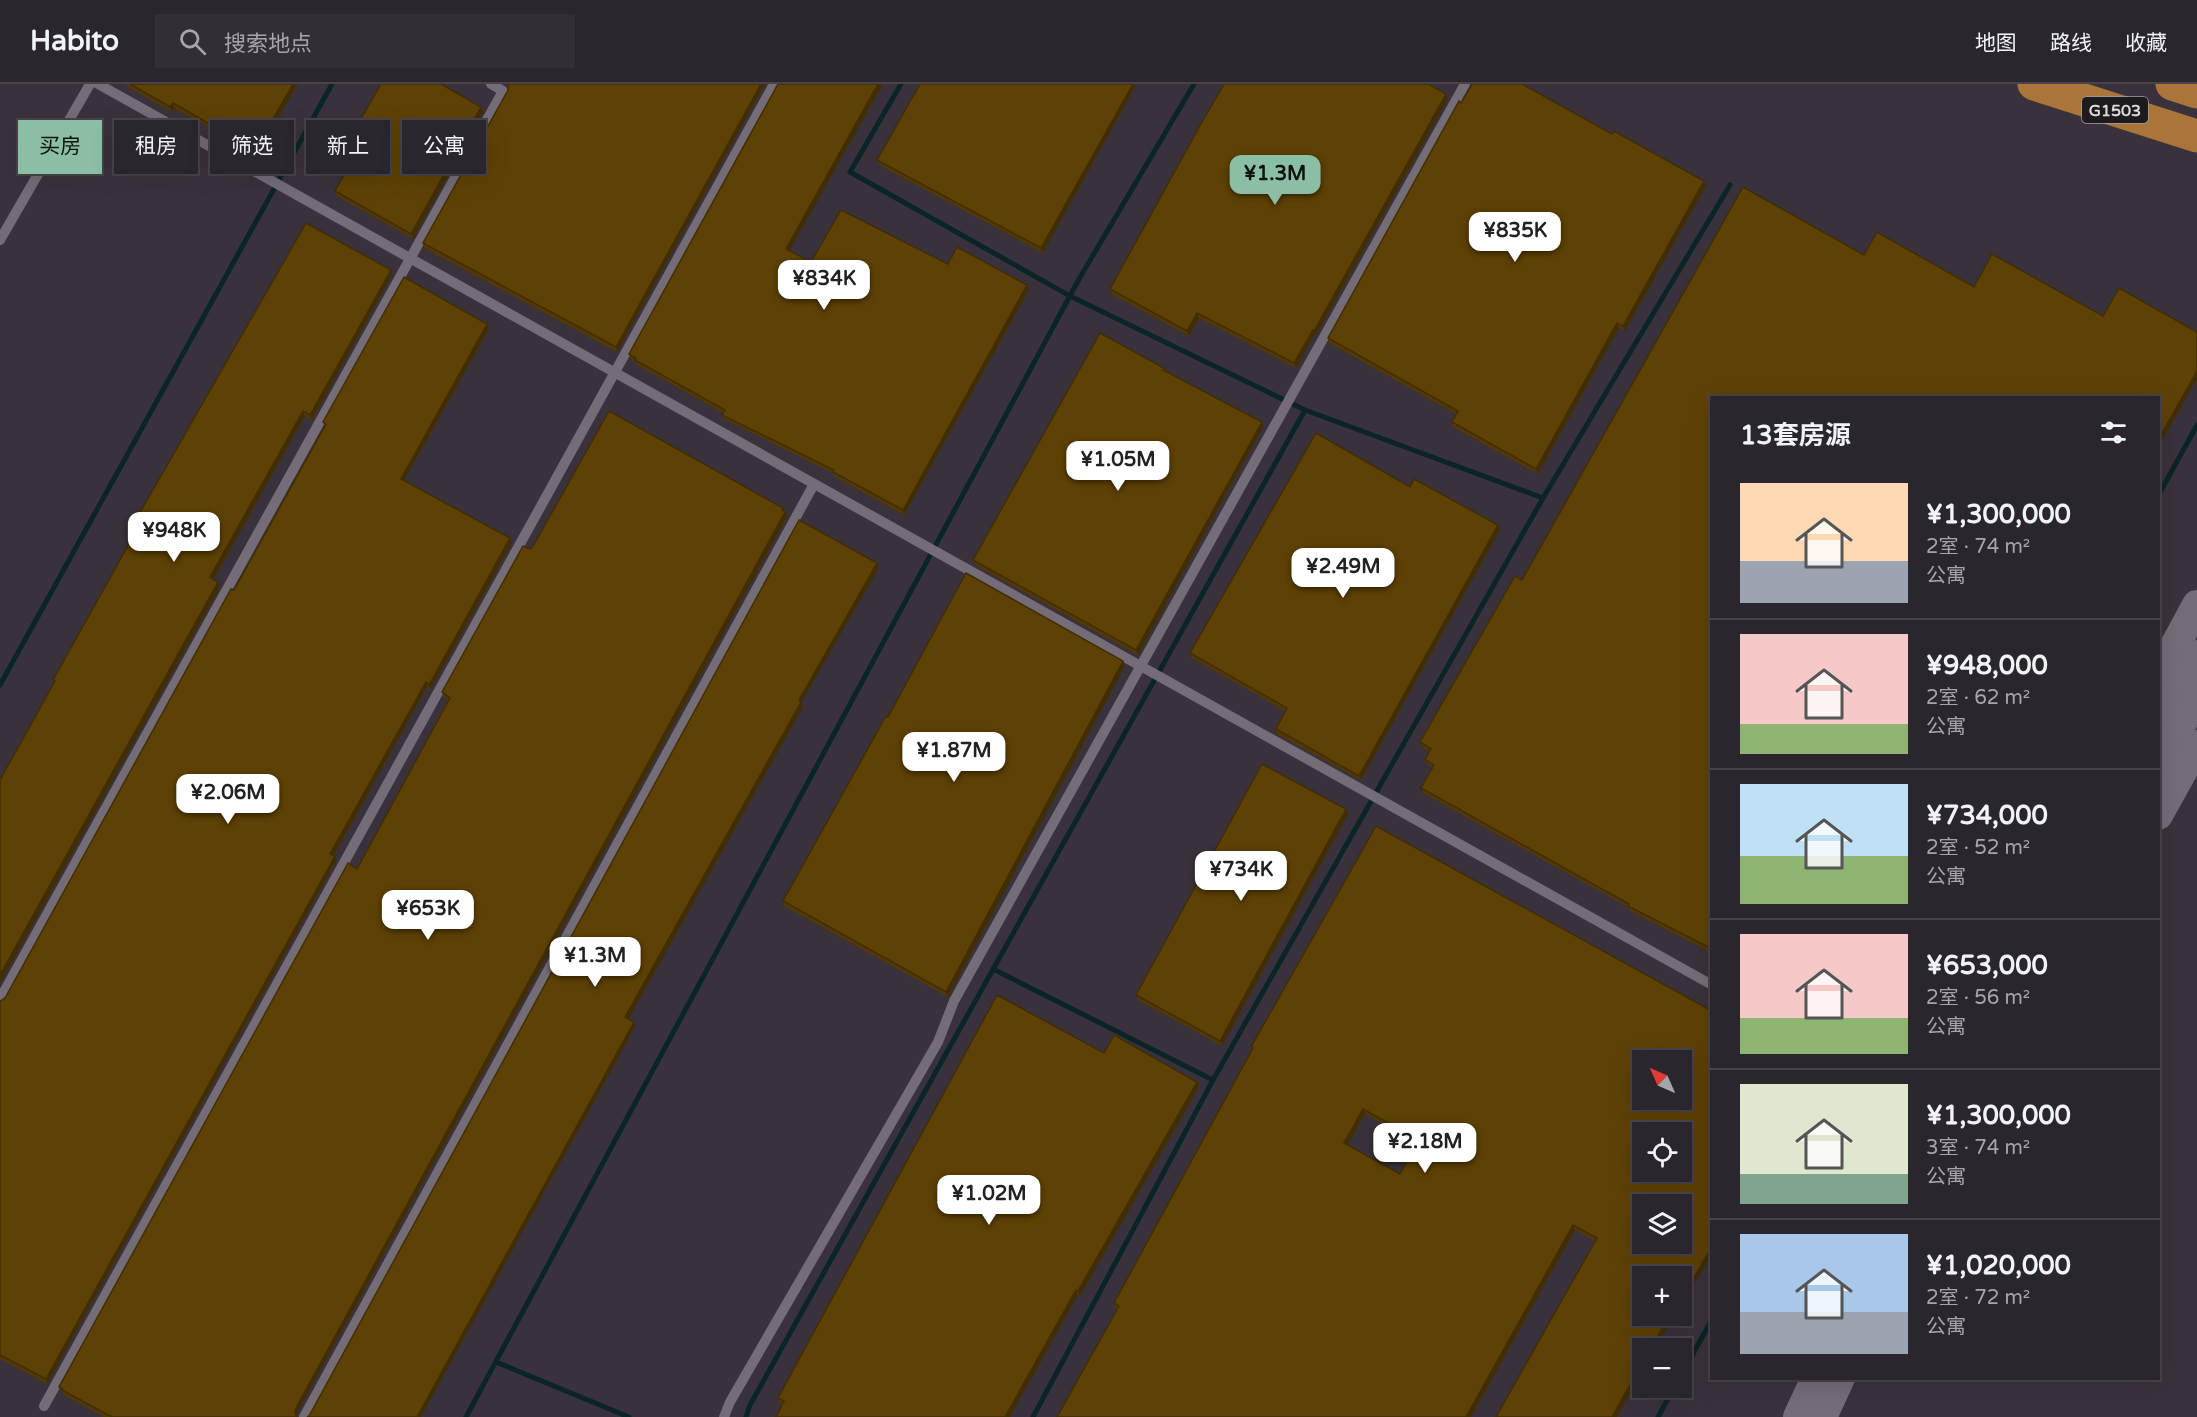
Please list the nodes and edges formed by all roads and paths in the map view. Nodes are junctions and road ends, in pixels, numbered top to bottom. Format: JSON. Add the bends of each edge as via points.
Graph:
{"nodes":[{"id":1,"x":90,"y":84,"type":"edge"},
{"id":2,"x":98,"y":84,"type":"edge"},
{"id":3,"x":491,"y":84,"type":"edge"},
{"id":4,"x":774,"y":84,"type":"edge"},
{"id":5,"x":1465,"y":84,"type":"edge"},
{"id":6,"x":2034,"y":84,"type":"edge"},
{"id":7,"x":2172,"y":84,"type":"edge"},
{"id":8,"x":505,"y":87,"type":"edge"},
{"id":9,"x":2197,"y":92,"type":"edge"},
{"id":10,"x":2197,"y":136,"type":"edge"},
{"id":11,"x":0,"y":240,"type":"edge"},
{"id":12,"x":410,"y":258,"type":"junction"},
{"id":13,"x":615,"y":373,"type":"junction"},
{"id":14,"x":814,"y":484,"type":"junction"},
{"id":15,"x":2197,"y":606,"type":"edge"},
{"id":16,"x":2197,"y":655,"type":"edge"},
{"id":17,"x":1140,"y":666,"type":"junction"},
{"id":18,"x":2160,"y":673,"type":"edge"},
{"id":19,"x":2197,"y":696,"type":"edge"},
{"id":20,"x":2160,"y":720,"type":"edge"},
{"id":21,"x":2197,"y":745,"type":"edge"},
{"id":22,"x":2160,"y":762,"type":"edge"},
{"id":23,"x":2160,"y":811,"type":"edge"},
{"id":24,"x":1710,"y":984,"type":"edge"},
{"id":25,"x":0,"y":999,"type":"edge"},
{"id":26,"x":1815,"y":1380,"type":"edge"},
{"id":27,"x":1839,"y":1380,"type":"edge"},
{"id":28,"x":44,"y":1407,"type":"dead end"},
{"id":29,"x":304,"y":1417,"type":"edge"},
{"id":30,"x":724,"y":1417,"type":"edge"},
{"id":31,"x":1798,"y":1417,"type":"edge"},
{"id":32,"x":1822,"y":1417,"type":"edge"}],
"edges":[{"from":1,"to":11,"type":"lane"},
{"from":2,"to":12,"type":"lane"},
{"from":3,"to":8,"type":"lane"},
{"from":4,"to":13,"type":"lane"},
{"from":5,"to":17,"type":"lane"},
{"from":6,"to":10,"type":"highway","number":"G1503"},
{"from":7,"to":9,"type":"highway"},
{"from":8,"to":12,"type":"lane"},
{"from":12,"to":13,"type":"lane"},
{"from":12,"to":25,"type":"lane"},
{"from":13,"to":14,"type":"lane"},
{"from":13,"to":28,"type":"lane"},
{"from":14,"to":17,"type":"lane"},
{"from":14,"to":29,"type":"lane"},
{"from":15,"to":18,"type":"main road"},
{"from":16,"to":20,"type":"main road"},
{"from":17,"to":24,"type":"lane"},
{"from":17,"to":30,"type":"lane","via":[[954,1001],[938,1042]]},
{"from":19,"to":22,"type":"main road"},
{"from":21,"to":23,"type":"main road"},
{"from":26,"to":31,"type":"main road"},
{"from":27,"to":32,"type":"main road"}]}
